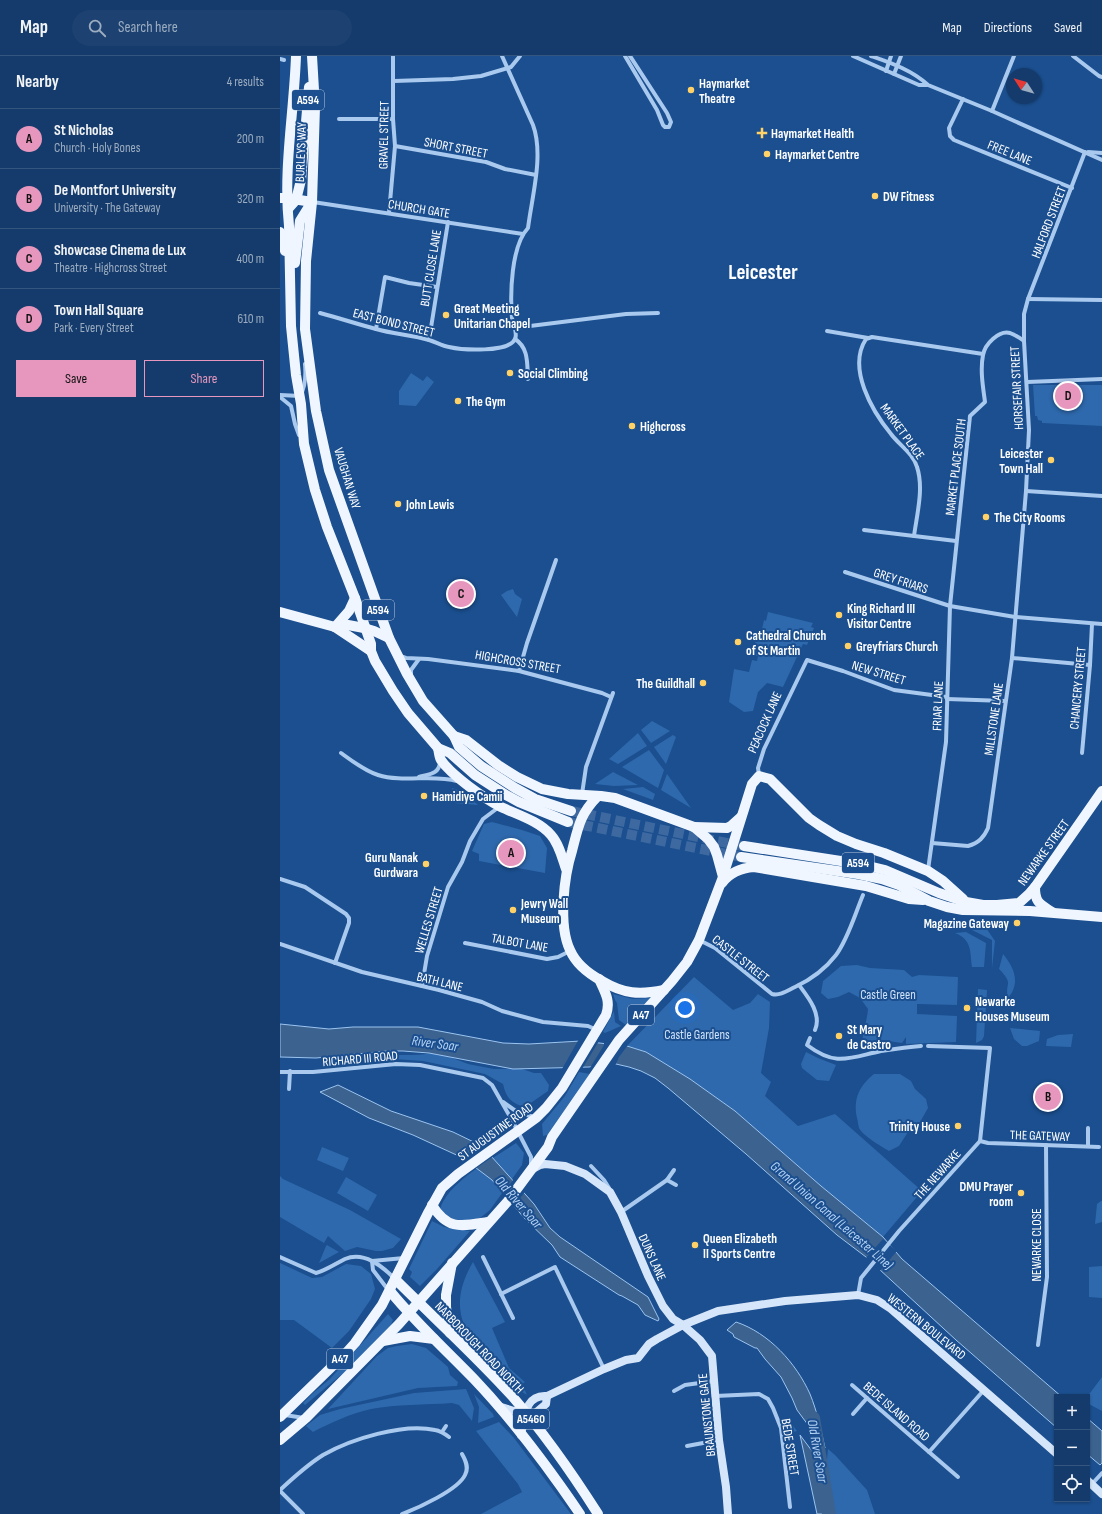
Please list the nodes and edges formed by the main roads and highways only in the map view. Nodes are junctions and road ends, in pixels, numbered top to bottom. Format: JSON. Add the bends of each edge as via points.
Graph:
{"nodes":[{"id":1,"x":296,"y":56,"type":"edge"},
{"id":2,"x":312,"y":56,"type":"edge"},
{"id":3,"x":289,"y":143,"type":"junction"},
{"id":4,"x":280,"y":156,"type":"edge"},
{"id":5,"x":288,"y":198,"type":"edge"},
{"id":6,"x":312,"y":202,"type":"junction"},
{"id":7,"x":284,"y":210,"type":"edge"},
{"id":8,"x":280,"y":232,"type":"edge"},
{"id":9,"x":290,"y":274,"type":"junction"},
{"id":10,"x":291,"y":306,"type":"junction"},
{"id":11,"x":355,"y":598,"type":"junction"},
{"id":12,"x":280,"y":612,"type":"edge"},
{"id":13,"x":335,"y":627,"type":"junction"},
{"id":14,"x":364,"y":628,"type":"junction"},
{"id":15,"x":389,"y":638,"type":"junction"},
{"id":16,"x":370,"y":651,"type":"junction"},
{"id":17,"x":454,"y":736,"type":"junction"},
{"id":18,"x":438,"y":748,"type":"junction"},
{"id":19,"x":1102,"y":791,"type":"edge"},
{"id":20,"x":582,"y":795,"type":"junction"},
{"id":21,"x":597,"y":796,"type":"junction"},
{"id":22,"x":571,"y":811,"type":"tunnel mouth"},
{"id":23,"x":582,"y":816,"type":"junction"},
{"id":24,"x":742,"y":817,"type":"junction"},
{"id":25,"x":568,"y":822,"type":"tunnel mouth"},
{"id":26,"x":694,"y":827,"type":"junction"},
{"id":27,"x":744,"y":846,"type":"tunnel mouth"},
{"id":28,"x":741,"y":856,"type":"tunnel mouth"},
{"id":29,"x":566,"y":869,"type":"junction"},
{"id":30,"x":722,"y":881,"type":"junction"},
{"id":31,"x":1035,"y":887,"type":"junction"},
{"id":32,"x":930,"y":901,"type":"junction"},
{"id":33,"x":966,"y":902,"type":"junction"},
{"id":34,"x":1054,"y":913,"type":"junction"},
{"id":35,"x":1102,"y":916,"type":"edge"},
{"id":36,"x":599,"y":979,"type":"junction"},
{"id":37,"x":664,"y":990,"type":"junction"},
{"id":38,"x":432,"y":1205,"type":"junction"},
{"id":39,"x":488,"y":1222,"type":"junction"},
{"id":40,"x":452,"y":1263,"type":"junction"},
{"id":41,"x":395,"y":1279,"type":"junction"},
{"id":42,"x":390,"y":1291,"type":"junction"},
{"id":43,"x":418,"y":1302,"type":"junction"},
{"id":44,"x":408,"y":1313,"type":"junction"},
{"id":45,"x":450,"y":1333,"type":"junction"},
{"id":46,"x":434,"y":1339,"type":"junction"},
{"id":47,"x":383,"y":1340,"type":"junction"},
{"id":48,"x":281,"y":1415,"type":"edge"},
{"id":49,"x":280,"y":1440,"type":"edge"},
{"id":50,"x":580,"y":1514,"type":"edge"},
{"id":51,"x":598,"y":1514,"type":"edge"}],
"edges":[{"from":1,"to":3,"type":"main road","name":"BURLEYS WAY","number":"A594"},
{"from":2,"to":5,"type":"main road","number":"A594","via":[[301,180]]},
{"from":2,"to":6,"type":"main road","name":"BURLEYS WAY","number":"A594","via":[[315,107]]},
{"from":3,"to":4,"type":"main road"},
{"from":3,"to":5,"type":"main road","name":"BURLEYS WAY","number":"A594"},
{"from":5,"to":6,"type":"main road"},
{"from":5,"to":7,"type":"main road","name":"BURLEYS WAY","number":"A594"},
{"from":6,"to":10,"type":"main road","number":"A594","via":[[300,221]]},
{"from":6,"to":15,"type":"main road","name":"VAUGHAN WAY","number":"A594","via":[[306,261],[305,329],[316,411],[329,470]]},
{"from":7,"to":9,"type":"main road","name":"BURLEYS WAY","number":"A594","via":[[289,226]]},
{"from":8,"to":9,"type":"main road"},
{"from":9,"to":10,"type":"main road","number":"A594"},
{"from":10,"to":11,"type":"main road","number":"A594","via":[[304,444],[327,527]]},
{"from":11,"to":13,"type":"main road","via":[[349,612]]},
{"from":11,"to":14,"type":"main road","number":"A594"},
{"from":12,"to":13,"type":"main road"},
{"from":13,"to":14,"type":"main road","via":[[348,625]]},
{"from":13,"to":16,"type":"main road"},
{"from":14,"to":15,"type":"main road"},
{"from":14,"to":16,"type":"main road","number":"A594","via":[[371,644]]},
{"from":15,"to":17,"type":"main road","name":"VAUGHAN WAY","number":"A594","via":[[411,682],[431,711]]},
{"from":16,"to":18,"type":"main road","number":"A594","via":[[386,680]]},
{"from":17,"to":20,"type":"main road","number":"A594","via":[[466,740],[498,765],[534,786]]},
{"from":17,"to":22,"type":"main road","number":"A594","via":[[459,747],[498,777],[535,799]]},
{"from":18,"to":25,"type":"main road","number":"A594","via":[[450,753],[475,775],[506,795]]},
{"from":18,"to":29,"type":"main road","number":"A594","via":[[440,759],[465,783],[500,806],[539,825],[551,835],[558,845]]},
{"from":19,"to":31,"type":"main road","name":"NEWARKE STREET","number":"A594"},
{"from":20,"to":21,"type":"main road"},
{"from":20,"to":23,"type":"main road"},
{"from":21,"to":23,"type":"main road"},
{"from":21,"to":26,"type":"main road","via":[[626,802]]},
{"from":23,"to":29,"type":"main road"},
{"from":24,"to":26,"type":"main road","via":[[723,829]]},
{"from":24,"to":30,"type":"main road","number":"A594"},
{"from":24,"to":33,"type":"main road","name":"PEACOCK LANE","number":"A594","via":[[752,784],[759,776],[770,779],[809,818],[837,836],[928,871]]},
{"from":26,"to":30,"type":"main road","via":[[714,847]]},
{"from":27,"to":33,"type":"main road","number":"A594","via":[[885,870]]},
{"from":28,"to":32,"type":"main road","number":"A594","via":[[882,879],[899,884]]},
{"from":29,"to":36,"type":"main road","via":[[565,935],[570,951],[585,970]]},
{"from":30,"to":32,"type":"main road","number":"A594","via":[[737,870],[754,867],[866,886],[909,899]]},
{"from":30,"to":37,"type":"main road","number":"A594","via":[[699,940],[681,971]]},
{"from":31,"to":33,"type":"main road","name":"NEWARKE STREET","number":"A594","via":[[1019,903],[997,905]]},
{"from":31,"to":34,"type":"main road","number":"A594","via":[[1037,902]]},
{"from":32,"to":34,"type":"main road","number":"A594","via":[[963,910]]},
{"from":34,"to":35,"type":"main road","number":"A594"},
{"from":36,"to":37,"type":"main road","via":[[619,990],[636,993]]},
{"from":36,"to":38,"type":"main road","name":"ST AUGUSTINE ROAD","number":"A47","via":[[608,1004],[606,1015],[554,1100],[536,1118],[442,1188]]},
{"from":37,"to":39,"type":"main road","number":"A47","via":[[619,1040],[552,1137],[548,1147],[508,1201]]},
{"from":38,"to":39,"type":"main road","via":[[441,1218],[454,1224]]},
{"from":38,"to":41,"type":"main road","name":"ST AUGUSTINE ROAD","number":"A47"},
{"from":39,"to":40,"type":"main road","number":"A47"},
{"from":40,"to":43,"type":"main road","number":"A47"},
{"from":40,"to":45,"type":"main road","via":[[446,1307]]},
{"from":41,"to":42,"type":"main road","number":"A47"},
{"from":41,"to":43,"type":"main road","name":"NARBOROUGH ROAD NORTH","number":"A5460"},
{"from":42,"to":44,"type":"main road","name":"NARBOROUGH ROAD NORTH","number":"A5460"},
{"from":42,"to":48,"type":"main road","number":"A47","via":[[355,1343]]},
{"from":43,"to":44,"type":"main road","number":"A47"},
{"from":43,"to":45,"type":"main road","name":"NARBOROUGH ROAD NORTH","number":"A5460"},
{"from":44,"to":46,"type":"main road","name":"NARBOROUGH ROAD NORTH","number":"A5460"},
{"from":44,"to":47,"type":"main road","number":"A47"},
{"from":45,"to":51,"type":"main road","name":"NARBOROUGH ROAD NORTH","number":"A5460","via":[[526,1412]]},
{"from":46,"to":47,"type":"main road","via":[[410,1336]]},
{"from":46,"to":50,"type":"main road","name":"NARBOROUGH ROAD NORTH","number":"A5460","via":[[498,1406]]},
{"from":47,"to":49,"type":"main road","number":"A47","via":[[306,1418]]}]}
